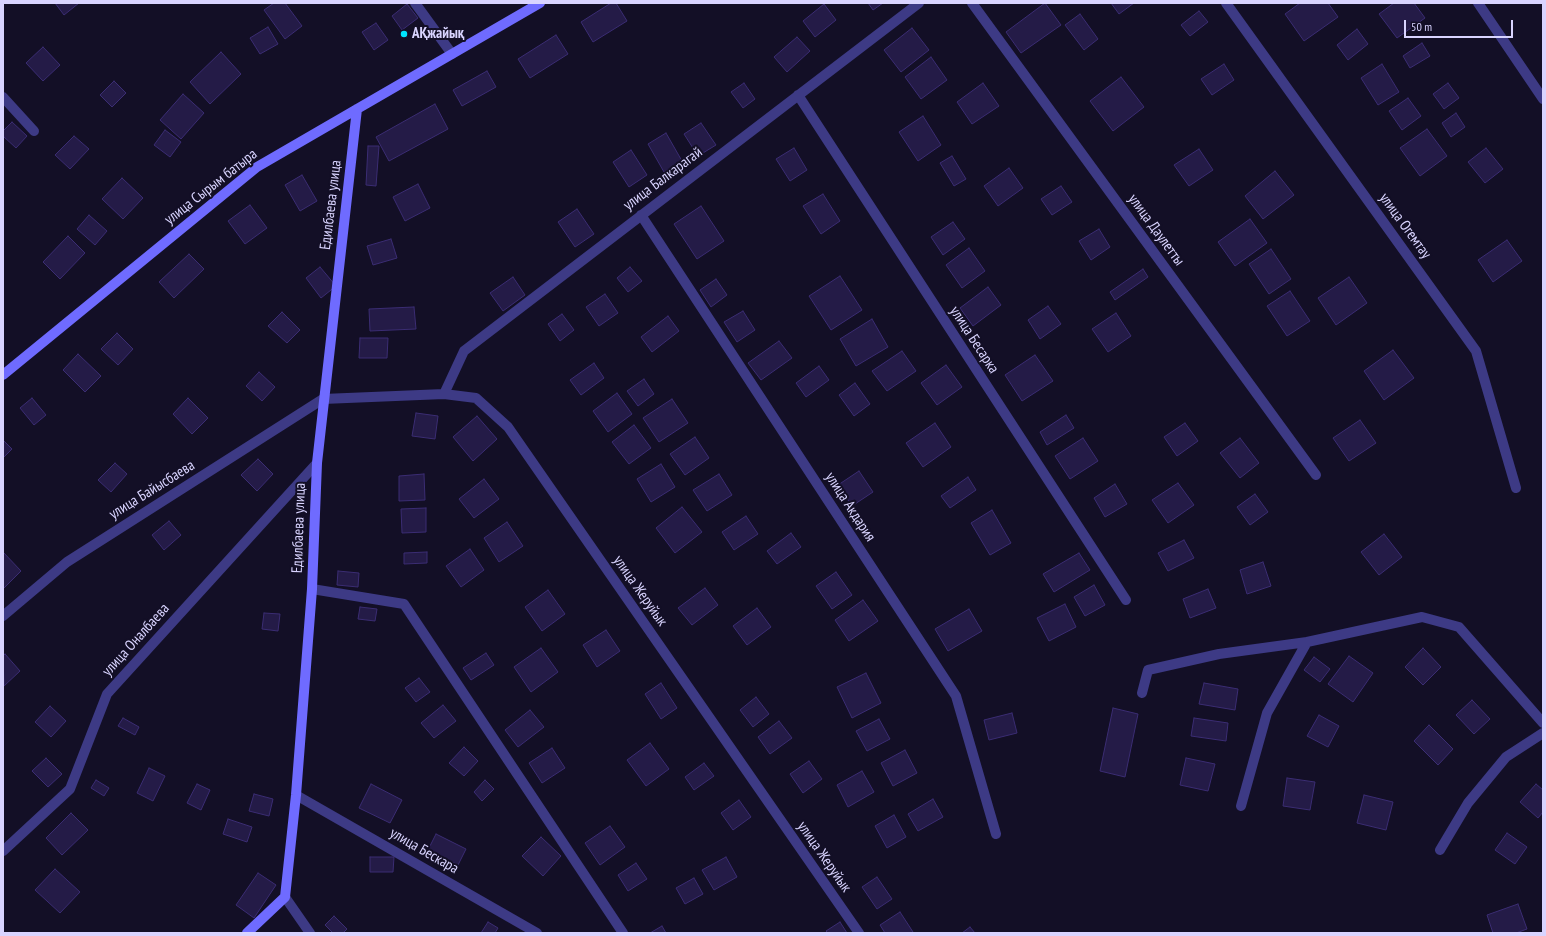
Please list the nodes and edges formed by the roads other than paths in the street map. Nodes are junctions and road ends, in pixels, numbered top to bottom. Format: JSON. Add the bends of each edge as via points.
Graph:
{"nodes":[{"id":1,"x":415,"y":3,"type":"edge"},
{"id":2,"x":540,"y":3,"type":"edge"},
{"id":3,"x":919,"y":3,"type":"edge"},
{"id":4,"x":972,"y":3,"type":"edge"},
{"id":5,"x":1226,"y":3,"type":"edge"},
{"id":6,"x":1478,"y":3,"type":"edge"},
{"id":7,"x":452,"y":54,"type":"junction"},
{"id":8,"x":798,"y":96,"type":"junction"},
{"id":9,"x":3,"y":97,"type":"edge"},
{"id":10,"x":1543,"y":99,"type":"edge"},
{"id":11,"x":357,"y":109,"type":"junction"},
{"id":12,"x":34,"y":131,"type":"dead end"},
{"id":13,"x":642,"y":214,"type":"junction"},
{"id":14,"x":3,"y":375,"type":"edge"},
{"id":15,"x":444,"y":394,"type":"junction"},
{"id":16,"x":323,"y":399,"type":"junction"},
{"id":17,"x":317,"y":463,"type":"junction"},
{"id":18,"x":1316,"y":475,"type":"dead end"},
{"id":19,"x":1516,"y":488,"type":"dead end"},
{"id":20,"x":312,"y":589,"type":"junction"},
{"id":21,"x":1126,"y":600,"type":"dead end"},
{"id":22,"x":3,"y":616,"type":"edge"},
{"id":23,"x":1307,"y":642,"type":"junction"},
{"id":24,"x":1142,"y":693,"type":"dead end"},
{"id":25,"x":1543,"y":724,"type":"edge"},
{"id":26,"x":1543,"y":733,"type":"edge"},
{"id":27,"x":296,"y":795,"type":"junction"},
{"id":28,"x":1242,"y":806,"type":"dead end"},
{"id":29,"x":996,"y":834,"type":"dead end"},
{"id":30,"x":1440,"y":850,"type":"dead end"},
{"id":31,"x":3,"y":851,"type":"edge"},
{"id":32,"x":285,"y":897,"type":"junction"},
{"id":33,"x":247,"y":933,"type":"edge"},
{"id":34,"x":310,"y":933,"type":"edge"},
{"id":35,"x":537,"y":933,"type":"edge"},
{"id":36,"x":623,"y":933,"type":"edge"},
{"id":37,"x":859,"y":933,"type":"edge"}],
"edges":[{"from":1,"to":7,"type":"street"},
{"from":2,"to":7,"type":"street","name":"улица Сырым батыра"},
{"from":3,"to":8,"type":"street","name":"улица Балкарагай"},
{"from":4,"to":18,"type":"street","name":"улица Даулетты"},
{"from":5,"to":19,"type":"street","name":"улица Огемтау","via":[[1476,351]]},
{"from":6,"to":10,"type":"street"},
{"from":7,"to":11,"type":"street","name":"улица Сырым батыра"},
{"from":8,"to":13,"type":"street","name":"улица Балкарагай"},
{"from":8,"to":21,"type":"street","name":"улица Бесарка"},
{"from":9,"to":12,"type":"street"},
{"from":11,"to":14,"type":"street","name":"улица Сырым батыра","via":[[258,167]]},
{"from":11,"to":16,"type":"street","name":"Едилбаева улица"},
{"from":13,"to":15,"type":"street","name":"улица Балкарагай","via":[[464,351]]},
{"from":13,"to":29,"type":"street","name":"улица Акдария","via":[[956,696]]},
{"from":15,"to":16,"type":"street","name":"улица Жеруйык"},
{"from":15,"to":37,"type":"street","name":"улица Жеруйык","via":[[476,398],[508,427]]},
{"from":16,"to":17,"type":"street","name":"Едилбаева улица"},
{"from":16,"to":22,"type":"street","name":"улица Байысбаева","via":[[67,562]]},
{"from":17,"to":20,"type":"street","name":"Едилбаева улица"},
{"from":17,"to":31,"type":"street","name":"улица Оналбаева","via":[[107,694],[70,789]]},
{"from":20,"to":27,"type":"street","name":"Едилбаева улица"},
{"from":20,"to":36,"type":"street","via":[[404,604]]},
{"from":23,"to":24,"type":"street","via":[[1219,654],[1148,670]]},
{"from":23,"to":25,"type":"street","via":[[1422,617],[1459,627]]},
{"from":23,"to":28,"type":"street","via":[[1267,713]]},
{"from":26,"to":30,"type":"street","via":[[1506,757],[1468,803]]},
{"from":27,"to":32,"type":"street","name":"Едилбаева улица"},
{"from":27,"to":35,"type":"street","name":"улица Бескара"},
{"from":32,"to":33,"type":"street"},
{"from":32,"to":34,"type":"street"}]}
